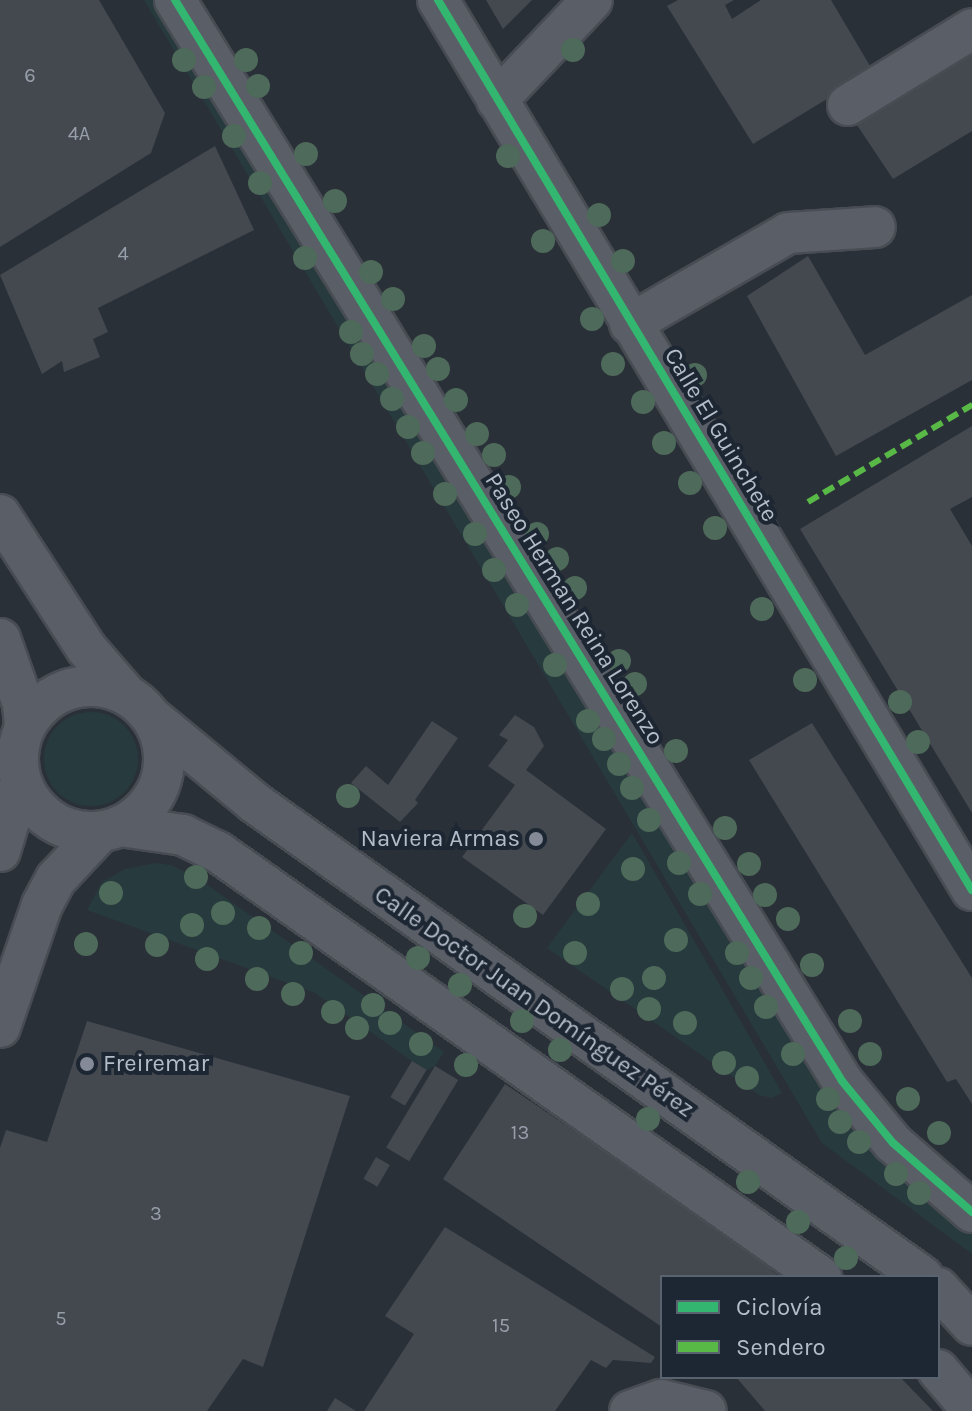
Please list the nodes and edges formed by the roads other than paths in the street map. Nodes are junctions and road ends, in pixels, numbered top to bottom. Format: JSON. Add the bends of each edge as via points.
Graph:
{"nodes":[{"id":1,"x":175,"y":0,"type":"edge"},
{"id":2,"x":438,"y":0,"type":"edge"},
{"id":3,"x":592,"y":0,"type":"edge"},
{"id":4,"x":972,"y":29,"type":"edge"},
{"id":5,"x":497,"y":100,"type":"junction"},
{"id":6,"x":848,"y":105,"type":"dead end"},
{"id":7,"x":875,"y":227,"type":"dead end"},
{"id":8,"x":630,"y":324,"type":"junction"},
{"id":9,"x":0,"y":515,"type":"edge"},
{"id":10,"x":0,"y":639,"type":"edge"},
{"id":11,"x":138,"y":705,"type":"junction"},
{"id":12,"x":25,"y":725,"type":"junction"},
{"id":13,"x":21,"y":782,"type":"junction"},
{"id":14,"x":110,"y":829,"type":"junction"},
{"id":15,"x":0,"y":851,"type":"edge"},
{"id":16,"x":972,"y":890,"type":"edge"},
{"id":17,"x":0,"y":1027,"type":"edge"},
{"id":18,"x":972,"y":1212,"type":"edge"},
{"id":19,"x":818,"y":1275,"type":"edge"},
{"id":20,"x":920,"y":1275,"type":"edge"},
{"id":21,"x":940,"y":1290,"type":"edge"},
{"id":22,"x":972,"y":1325,"type":"edge"},
{"id":23,"x":940,"y":1372,"type":"edge"},
{"id":24,"x":645,"y":1406,"type":"edge"},
{"id":25,"x":972,"y":1410,"type":"edge"},
{"id":26,"x":706,"y":1411,"type":"edge"}],
"edges":[{"from":1,"to":18,"type":"street","name":"Paseo Herman Reina Lorenzo","via":[[842,1081],[893,1143]]},
{"from":2,"to":5,"type":"street","name":"Calle El Guinchete"},
{"from":3,"to":5,"type":"street"},
{"from":4,"to":6,"type":"street"},
{"from":5,"to":8,"type":"street","name":"Calle El Guinchete"},
{"from":7,"to":8,"type":"street","via":[[788,233]]},
{"from":8,"to":16,"type":"street","name":"Calle El Guinchete"},
{"from":9,"to":11,"type":"street","name":"Calle Doctor Juan Domínguez Pérez","via":[[86,648]]},
{"from":10,"to":12,"type":"street"},
{"from":11,"to":12,"type":"street","via":[[102,685],[80,685],[57,692]]},
{"from":11,"to":14,"type":"street","via":[[163,740],[164,764],[158,788],[145,808]]},
{"from":11,"to":20,"type":"street","name":"Calle Doctor Juan Domínguez Pérez","via":[[255,803]]},
{"from":12,"to":13,"type":"street","via":[[17,762]]},
{"from":13,"to":14,"type":"street","via":[[32,804],[51,821],[74,831]]},
{"from":13,"to":15,"type":"street"},
{"from":14,"to":17,"type":"street","via":[[56,879]]},
{"from":14,"to":19,"type":"street","via":[[183,835],[218,852]]},
{"from":21,"to":22,"type":"street"},
{"from":23,"to":25,"type":"street"},
{"from":24,"to":26,"type":"street"}]}
